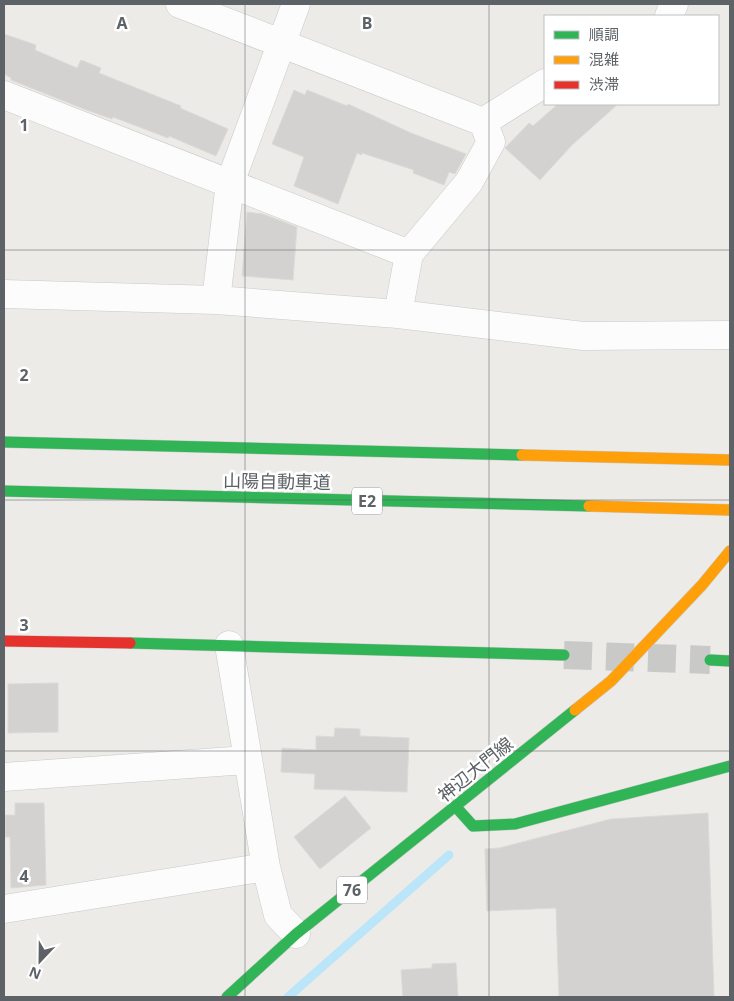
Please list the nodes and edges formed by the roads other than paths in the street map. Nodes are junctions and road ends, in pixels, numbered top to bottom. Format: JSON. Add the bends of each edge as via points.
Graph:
{"nodes":[{"id":1,"x":180,"y":4,"type":"edge"},
{"id":2,"x":296,"y":4,"type":"edge"},
{"id":3,"x":280,"y":44,"type":"junction"},
{"id":4,"x":544,"y":84,"type":"edge"},
{"id":5,"x":4,"y":94,"type":"edge"},
{"id":6,"x":483,"y":122,"type":"junction"},
{"id":7,"x":230,"y":183,"type":"junction"},
{"id":8,"x":409,"y":254,"type":"junction"},
{"id":9,"x":4,"y":294,"type":"edge"},
{"id":10,"x":216,"y":300,"type":"junction"},
{"id":11,"x":398,"y":314,"type":"junction"},
{"id":12,"x":730,"y":335,"type":"edge"},
{"id":13,"x":4,"y":442,"type":"edge"},
{"id":14,"x":730,"y":460,"type":"edge"},
{"id":15,"x":4,"y":491,"type":"edge"},
{"id":16,"x":730,"y":510,"type":"edge"},
{"id":17,"x":730,"y":551,"type":"edge"},
{"id":18,"x":4,"y":641,"type":"edge"},
{"id":19,"x":228,"y":645,"type":"junction"},
{"id":20,"x":564,"y":655,"type":"tunnel mouth"},
{"id":21,"x":710,"y":660,"type":"tunnel mouth"},
{"id":22,"x":730,"y":661,"type":"edge"},
{"id":23,"x":247,"y":760,"type":"junction"},
{"id":24,"x":730,"y":766,"type":"edge"},
{"id":25,"x":4,"y":777,"type":"edge"},
{"id":26,"x":456,"y":807,"type":"junction"},
{"id":27,"x":266,"y":867,"type":"junction"},
{"id":28,"x":4,"y":909,"type":"edge"},
{"id":29,"x":296,"y":934,"type":"junction"},
{"id":30,"x":227,"y":997,"type":"edge"}],
"edges":[{"from":1,"to":3,"type":"street"},
{"from":2,"to":3,"type":"street"},
{"from":3,"to":6,"type":"street"},
{"from":3,"to":7,"type":"street"},
{"from":4,"to":6,"type":"street"},
{"from":5,"to":7,"type":"street"},
{"from":6,"to":8,"type":"street","via":[[491,142],[469,182]]},
{"from":7,"to":8,"type":"street"},
{"from":7,"to":10,"type":"street"},
{"from":8,"to":11,"type":"street"},
{"from":9,"to":10,"type":"street"},
{"from":10,"to":11,"type":"street"},
{"from":11,"to":12,"type":"street","via":[[583,336]]},
{"from":13,"to":14,"type":"main road","name":"山陽自動車道"},
{"from":15,"to":16,"type":"main road","name":"山陽自動車道","number":"E2"},
{"from":17,"to":26,"type":"main road","name":"神辺大門線","number":"76","via":[[611,681]]},
{"from":18,"to":19,"type":"main road"},
{"from":19,"to":20,"type":"main road"},
{"from":19,"to":23,"type":"street"},
{"from":21,"to":22,"type":"main road"},
{"from":23,"to":25,"type":"street"},
{"from":23,"to":27,"type":"street"},
{"from":24,"to":26,"type":"main road","via":[[515,824],[474,826]]},
{"from":26,"to":29,"type":"main road","name":"神辺大門線","number":"76"},
{"from":27,"to":28,"type":"street"},
{"from":27,"to":29,"type":"street","via":[[278,915]]},
{"from":29,"to":30,"type":"main road","name":"神辺大門線","number":"76"}]}
